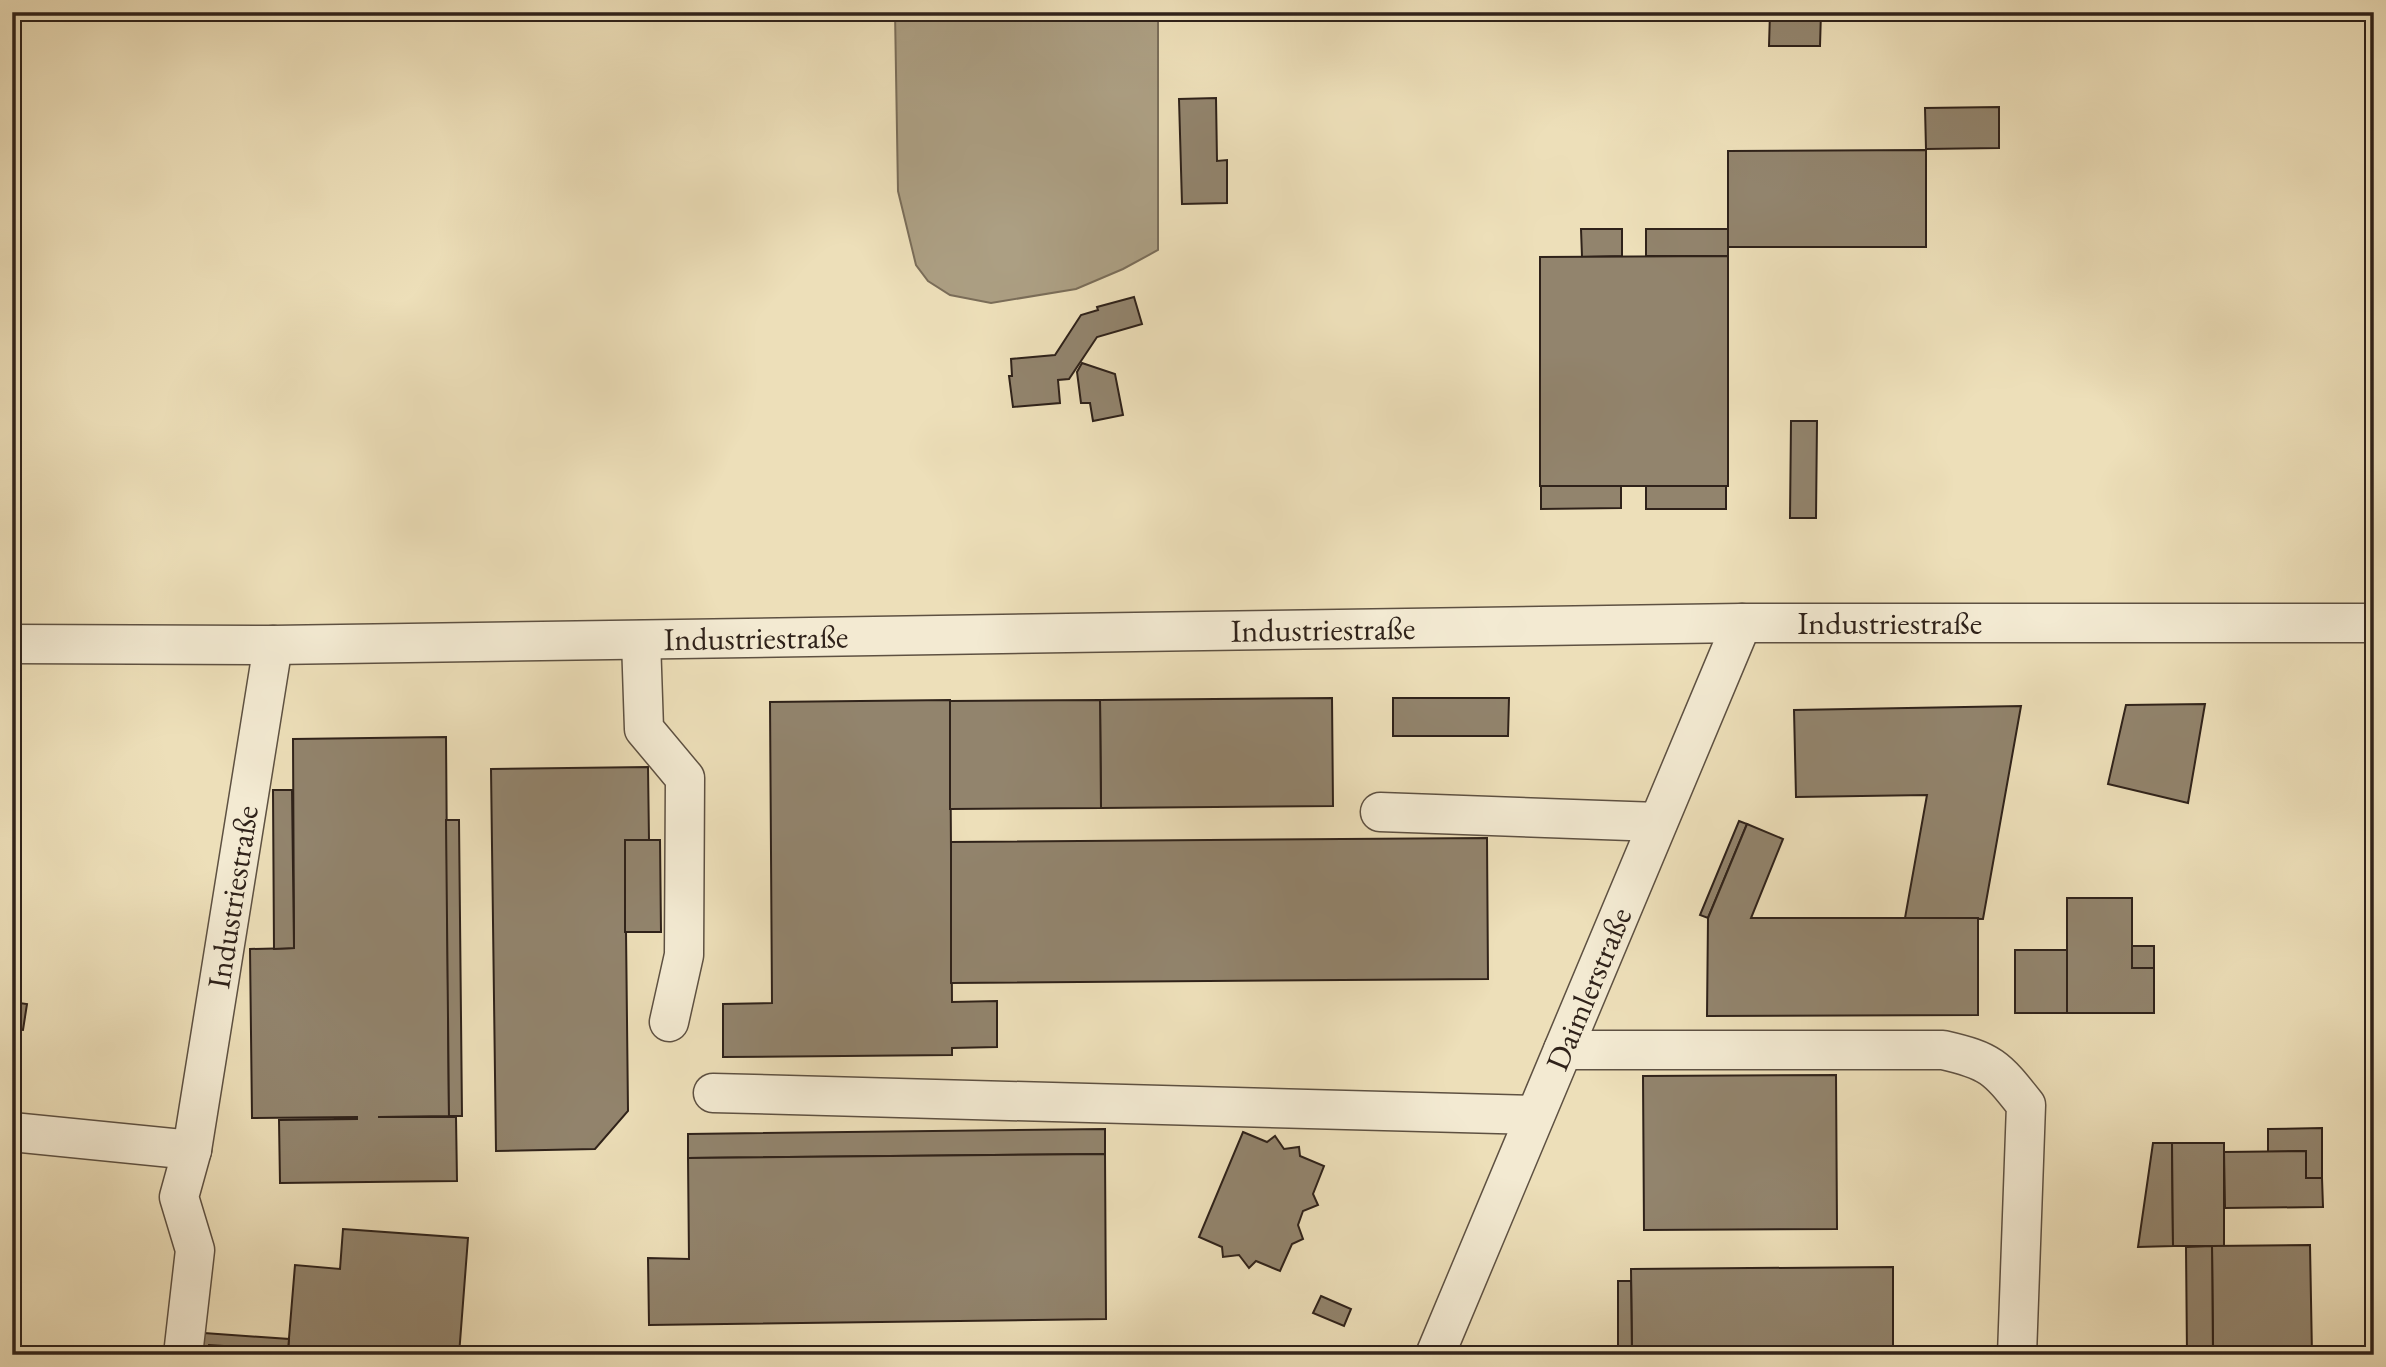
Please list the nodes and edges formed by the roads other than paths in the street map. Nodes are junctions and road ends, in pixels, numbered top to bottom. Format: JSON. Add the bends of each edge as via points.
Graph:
{"nodes":[{"id":1,"x":2374,"y":622,"type":"edge"},
{"id":2,"x":1742,"y":623,"type":"junction"},
{"id":3,"x":641,"y":640,"type":"junction"},
{"id":4,"x":12,"y":644,"type":"edge"},
{"id":5,"x":273,"y":645,"type":"junction"},
{"id":6,"x":1380,"y":812,"type":"dead end"},
{"id":7,"x":1658,"y":822,"type":"junction"},
{"id":8,"x":669,"y":1022,"type":"dead end"},
{"id":9,"x":1563,"y":1050,"type":"junction"},
{"id":10,"x":713,"y":1093,"type":"dead end"},
{"id":11,"x":1535,"y":1115,"type":"junction"},
{"id":12,"x":12,"y":1132,"type":"edge"},
{"id":13,"x":192,"y":1150,"type":"junction"},
{"id":14,"x":183,"y":1355,"type":"edge"},
{"id":15,"x":1435,"y":1355,"type":"edge"},
{"id":16,"x":2017,"y":1355,"type":"edge"}],
"edges":[{"from":1,"to":2,"type":"street","name":"Industriestraße"},
{"from":2,"to":3,"type":"street","name":"Industriestraße"},
{"from":2,"to":7,"type":"street","name":"Daimlerstraße"},
{"from":3,"to":5,"type":"street","name":"Industriestraße"},
{"from":3,"to":8,"type":"street","via":[[643,729],[685,778],[684,955]]},
{"from":4,"to":5,"type":"street","name":"Industriestraße"},
{"from":5,"to":13,"type":"street","name":"Industriestraße"},
{"from":6,"to":7,"type":"street"},
{"from":7,"to":9,"type":"street","name":"Daimlerstraße"},
{"from":9,"to":11,"type":"street","name":"Daimlerstraße"},
{"from":9,"to":16,"type":"street","via":[[1943,1050],[1994,1068],[2026,1105]]},
{"from":10,"to":11,"type":"street"},
{"from":11,"to":15,"type":"street","name":"Daimlerstraße"},
{"from":12,"to":13,"type":"street"},
{"from":13,"to":14,"type":"street","name":"Industriestraße","via":[[179,1197],[195,1250]]}]}
